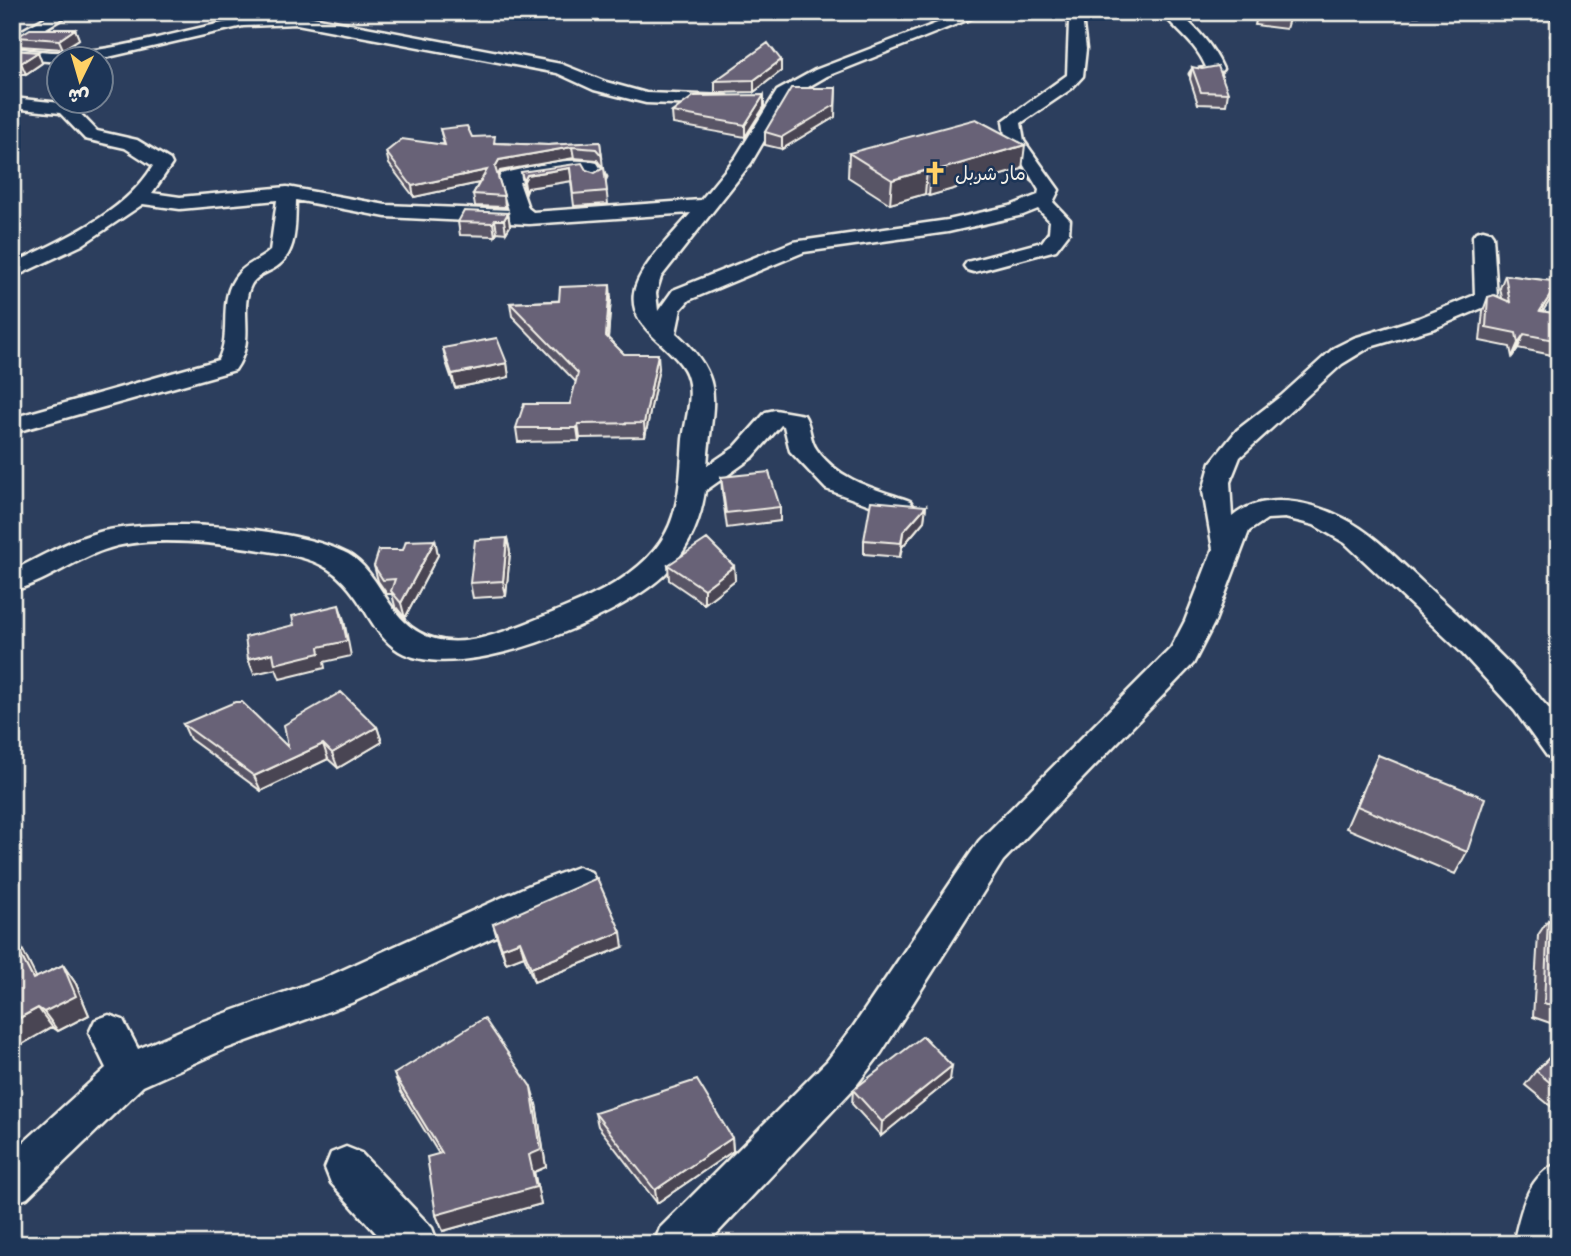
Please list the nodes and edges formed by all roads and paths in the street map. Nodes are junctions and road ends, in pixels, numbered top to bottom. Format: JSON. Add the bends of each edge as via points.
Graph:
{"nodes":[{"id":1,"x":51,"y":12,"type":"edge"},
{"id":2,"x":66,"y":12,"type":"edge"},
{"id":3,"x":223,"y":12,"type":"edge"},
{"id":4,"x":980,"y":12,"type":"edge"},
{"id":5,"x":1064,"y":12,"type":"edge"},
{"id":6,"x":1168,"y":12,"type":"edge"},
{"id":7,"x":1243,"y":12,"type":"edge"},
{"id":8,"x":1303,"y":12,"type":"edge"},
{"id":9,"x":1543,"y":12,"type":"edge"},
{"id":10,"x":1559,"y":16,"type":"edge"},
{"id":11,"x":40,"y":26,"type":"junction"},
{"id":12,"x":203,"y":28,"type":"junction"},
{"id":13,"x":12,"y":43,"type":"edge"},
{"id":14,"x":12,"y":53,"type":"edge"},
{"id":15,"x":1198,"y":74,"type":"edge"},
{"id":16,"x":738,"y":100,"type":"edge"},
{"id":17,"x":12,"y":103,"type":"edge"},
{"id":18,"x":597,"y":177,"type":"edge"},
{"id":19,"x":287,"y":193,"type":"junction"},
{"id":20,"x":136,"y":197,"type":"junction"},
{"id":21,"x":1042,"y":202,"type":"junction"},
{"id":22,"x":706,"y":206,"type":"junction"},
{"id":23,"x":524,"y":217,"type":"junction"},
{"id":24,"x":1483,"y":236,"type":"dead end"},
{"id":25,"x":974,"y":266,"type":"dead end"},
{"id":26,"x":12,"y":272,"type":"edge"},
{"id":27,"x":664,"y":334,"type":"junction"},
{"id":28,"x":12,"y":426,"type":"edge"},
{"id":29,"x":692,"y":488,"type":"junction"},
{"id":30,"x":901,"y":507,"type":"edge"},
{"id":31,"x":1227,"y":551,"type":"junction"},
{"id":32,"x":12,"y":582,"type":"edge"},
{"id":33,"x":1559,"y":747,"type":"edge"},
{"id":34,"x":578,"y":882,"type":"dead end"},
{"id":35,"x":109,"y":1033,"type":"dead end"},
{"id":36,"x":129,"y":1073,"type":"junction"},
{"id":37,"x":346,"y":1168,"type":"dead end"},
{"id":38,"x":12,"y":1183,"type":"edge"},
{"id":39,"x":1559,"y":1184,"type":"edge"},
{"id":40,"x":416,"y":1244,"type":"edge"},
{"id":41,"x":676,"y":1244,"type":"edge"},
{"id":42,"x":1535,"y":1244,"type":"edge"}],
"edges":[{"from":1,"to":11,"type":"street"},
{"from":2,"to":11,"type":"street"},
{"from":3,"to":12,"type":"street","via":[[199,24]]},
{"from":4,"to":22,"type":"street","via":[[821,72],[773,98],[744,159]]},
{"from":5,"to":21,"type":"street","via":[[1077,20],[1075,76],[1012,121],[1015,144],[1049,190]]},
{"from":6,"to":15,"type":"street","via":[[1210,55],[1215,69]]},
{"from":7,"to":8,"type":"street"},
{"from":9,"to":10,"type":"street"},
{"from":11,"to":13,"type":"street"},
{"from":12,"to":14,"type":"street","via":[[87,56]]},
{"from":12,"to":16,"type":"street","via":[[267,18],[307,20],[561,69],[646,98]]},
{"from":17,"to":20,"type":"street","via":[[65,108],[91,135],[131,144],[154,156],[162,166]]},
{"from":18,"to":23,"type":"street","via":[[590,166],[509,178]]},
{"from":19,"to":20,"type":"street","via":[[180,203]]},
{"from":19,"to":23,"type":"street","via":[[386,211]]},
{"from":19,"to":28,"type":"street","via":[[281,252],[255,267],[239,287],[235,354],[227,365]]},
{"from":20,"to":26,"type":"street","via":[[93,230]]},
{"from":21,"to":25,"type":"street","via":[[1060,220],[1059,233],[1049,246]]},
{"from":21,"to":27,"type":"street","via":[[948,226],[785,251],[681,295],[670,308]]},
{"from":22,"to":23,"type":"street"},
{"from":22,"to":27,"type":"street","via":[[643,294],[648,316]]},
{"from":24,"to":31,"type":"street","via":[[1486,298],[1341,353],[1228,455],[1217,486]]},
{"from":27,"to":29,"type":"street","via":[[699,380]]},
{"from":29,"to":30,"type":"street","via":[[744,452],[775,416],[795,420],[803,451],[835,483]]},
{"from":29,"to":32,"type":"street","via":[[686,520],[676,541],[643,579],[530,634],[466,651],[437,651],[395,633],[341,562],[295,547],[217,537],[134,534],[92,544]]},
{"from":31,"to":33,"type":"street","via":[[1239,525],[1271,509],[1317,516],[1336,525],[1367,547],[1496,666]]},
{"from":31,"to":41,"type":"street","via":[[1182,656],[991,851],[841,1074]]},
{"from":34,"to":36,"type":"street","via":[[337,991],[212,1036]]},
{"from":35,"to":36,"type":"street"},
{"from":36,"to":38,"type":"street"},
{"from":37,"to":40,"type":"street"},
{"from":39,"to":42,"type":"street","via":[[1545,1205]]}]}
